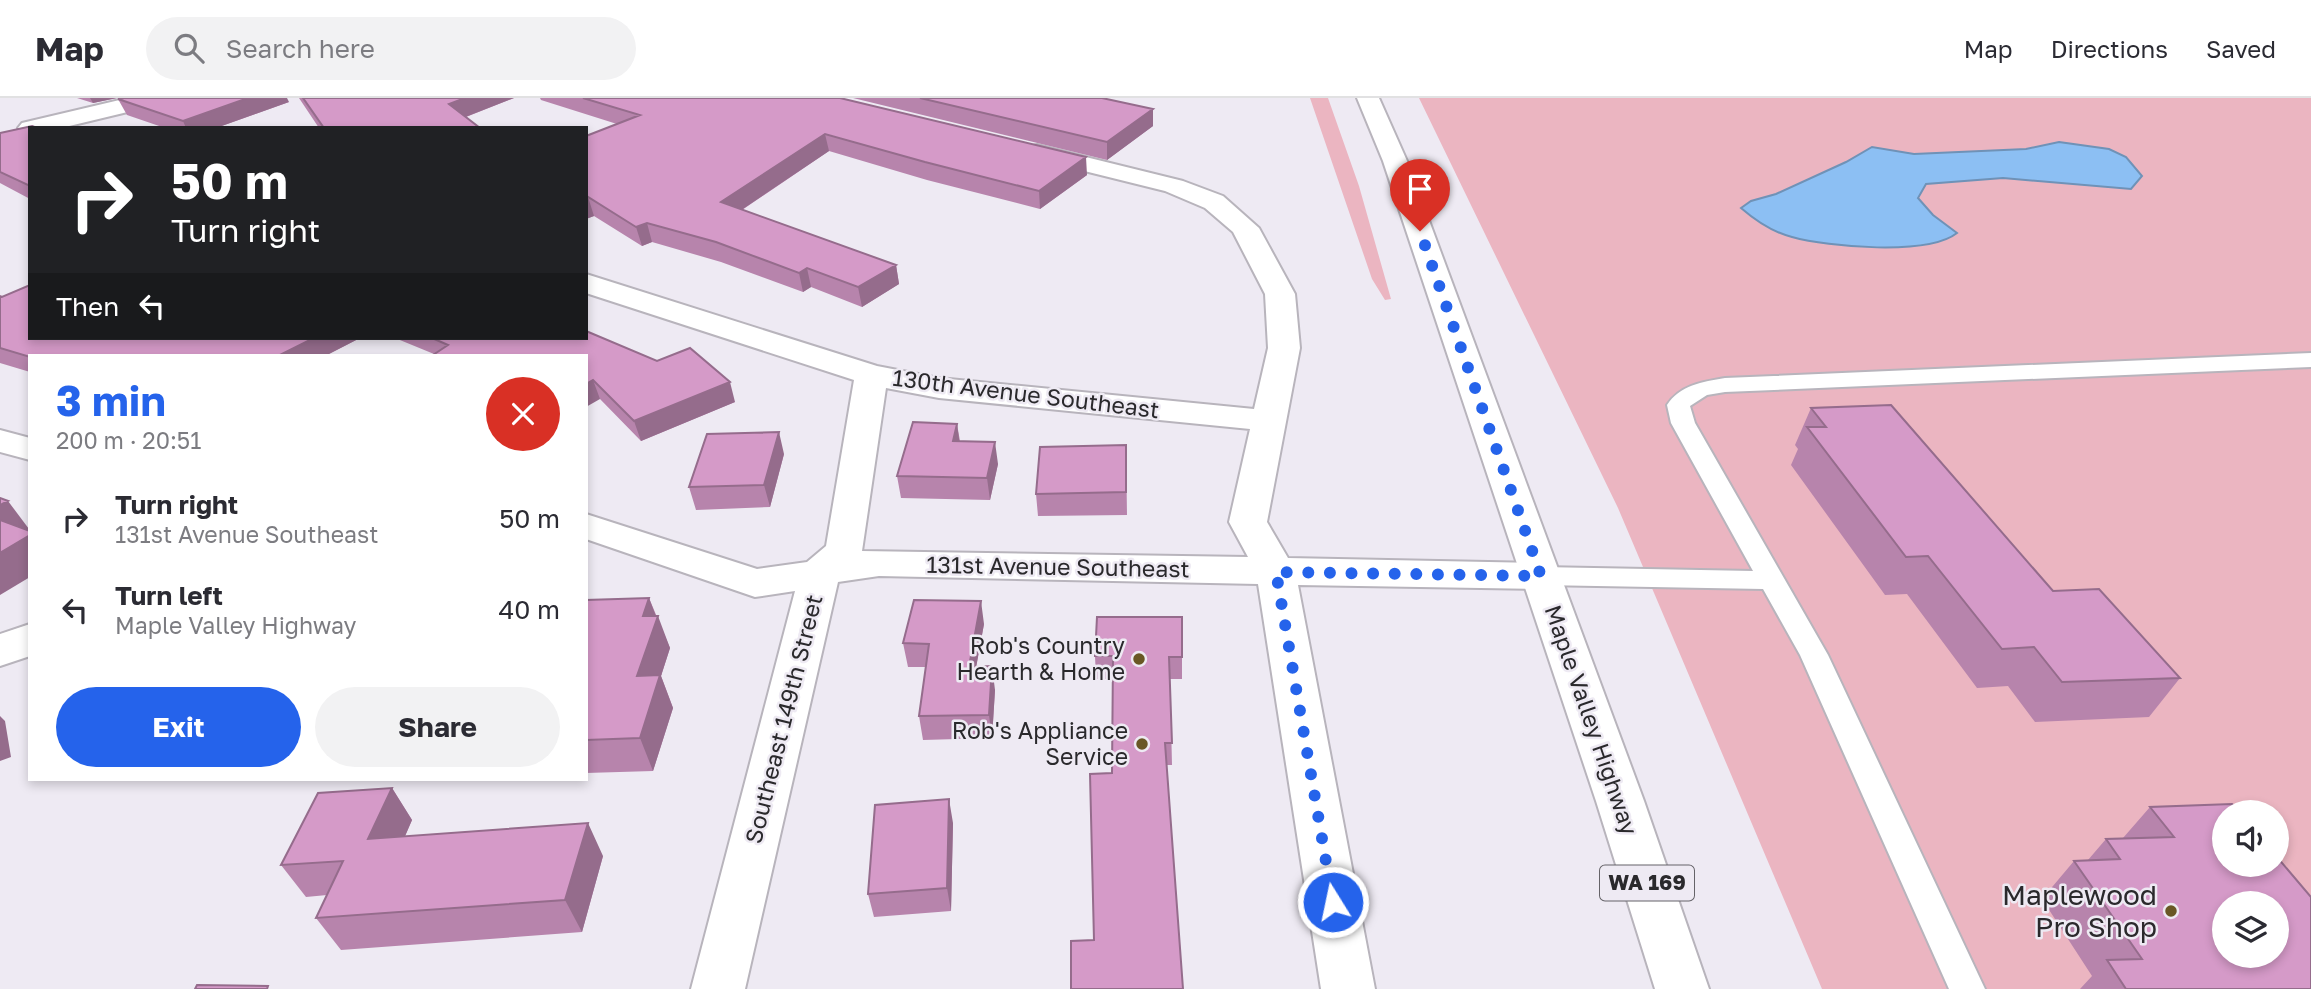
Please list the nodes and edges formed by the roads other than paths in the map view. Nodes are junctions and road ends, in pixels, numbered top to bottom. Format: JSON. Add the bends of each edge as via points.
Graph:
{"nodes":[{"id":1,"x":157,"y":98,"type":"edge"},
{"id":2,"x":1368,"y":98,"type":"edge"},
{"id":3,"x":73,"y":117,"type":"junction"},
{"id":4,"x":38,"y":126,"type":"edge"},
{"id":5,"x":99,"y":126,"type":"edge"},
{"id":6,"x":1014,"y":147,"type":"edge"},
{"id":7,"x":588,"y":284,"type":"edge"},
{"id":8,"x":2311,"y":360,"type":"edge"},
{"id":9,"x":871,"y":375,"type":"junction"},
{"id":10,"x":1270,"y":421,"type":"junction"},
{"id":11,"x":0,"y":440,"type":"edge"},
{"id":12,"x":28,"y":449,"type":"edge"},
{"id":13,"x":588,"y":527,"type":"edge"},
{"id":14,"x":820,"y":572,"type":"junction"},
{"id":15,"x":1276,"y":572,"type":"junction"},
{"id":16,"x":1541,"y":576,"type":"junction"},
{"id":17,"x":1770,"y":580,"type":"junction"},
{"id":18,"x":28,"y":640,"type":"edge"},
{"id":19,"x":0,"y":651,"type":"edge"},
{"id":20,"x":1681,"y":988,"type":"edge"},
{"id":21,"x":718,"y":989,"type":"edge"},
{"id":22,"x":1348,"y":989,"type":"edge"},
{"id":23,"x":1966,"y":989,"type":"edge"}],
"edges":[{"from":1,"to":3,"type":"street"},
{"from":2,"to":16,"type":"street","name":"Maple Valley Highway","number":"WA 169","via":[[1395,160]]},
{"from":3,"to":4,"type":"street"},
{"from":3,"to":5,"type":"street"},
{"from":6,"to":10,"type":"street","via":[[1174,186],[1214,202],[1245,228],[1280,294],[1284,348]]},
{"from":7,"to":9,"type":"street","name":"130th Avenue Southeast"},
{"from":8,"to":17,"type":"lane","via":[[1725,385],[1687,394],[1678,405],[1683,423]]},
{"from":9,"to":10,"type":"street","name":"130th Avenue Southeast","via":[[939,388]]},
{"from":9,"to":14,"type":"street","name":"Southeast 149th Street","via":[[845,547]]},
{"from":10,"to":15,"type":"street","via":[[1248,522]]},
{"from":11,"to":12,"type":"street"},
{"from":13,"to":14,"type":"street","name":"131st Avenue Southeast","via":[[755,583],[783,582]]},
{"from":14,"to":15,"type":"street","name":"131st Avenue Southeast","via":[[879,562]]},
{"from":14,"to":21,"type":"street","name":"Southeast 149th Street"},
{"from":15,"to":16,"type":"street","name":"131st Avenue Southeast"},
{"from":15,"to":22,"type":"street"},
{"from":16,"to":17,"type":"lane"},
{"from":16,"to":20,"type":"street","name":"Maple Valley Highway","number":"WA 169"},
{"from":17,"to":23,"type":"lane","via":[[1814,655]]},
{"from":18,"to":19,"type":"street"}]}
